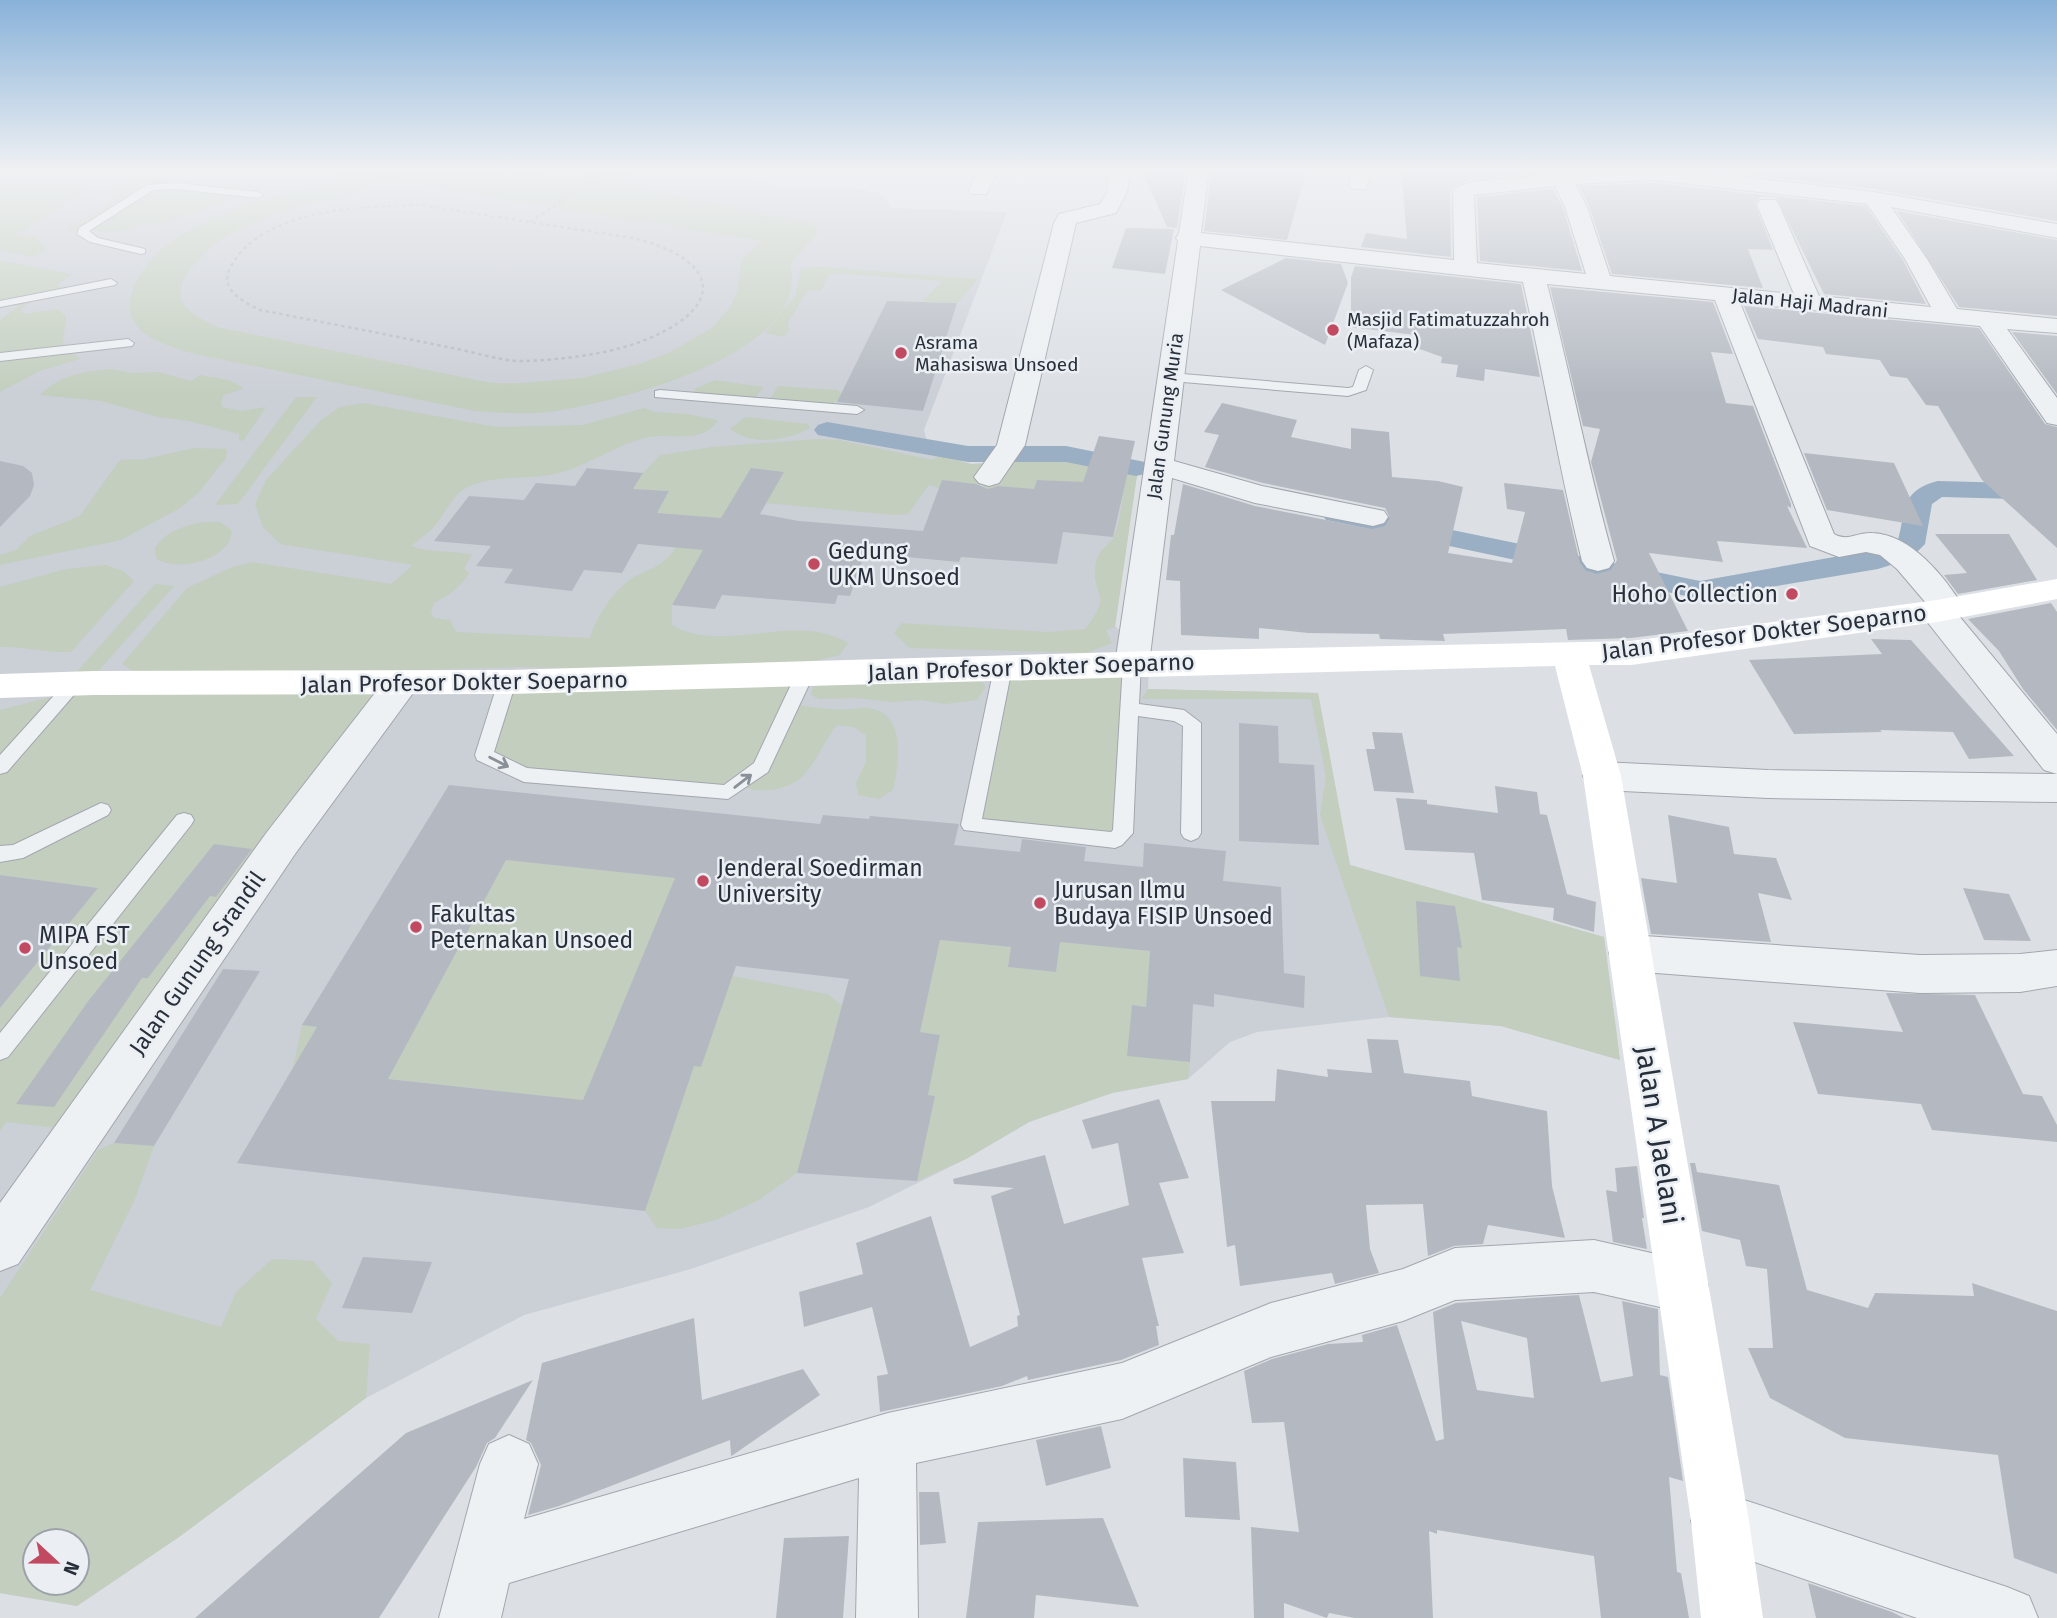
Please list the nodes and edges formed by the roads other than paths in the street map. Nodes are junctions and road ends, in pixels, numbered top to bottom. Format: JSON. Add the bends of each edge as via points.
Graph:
{"nodes":[{"id":1,"x":109,"y":244,"type":"edge"},
{"id":2,"x":1059,"y":244,"type":"edge"},
{"id":3,"x":1187,"y":244,"type":"edge"},
{"id":4,"x":1237,"y":244,"type":"edge"},
{"id":5,"x":1465,"y":244,"type":"edge"},
{"id":6,"x":1588,"y":244,"type":"edge"},
{"id":7,"x":1784,"y":244,"type":"edge"},
{"id":8,"x":1905,"y":244,"type":"edge"},
{"id":9,"x":141,"y":251,"type":"dead end"},
{"id":10,"x":1466,"y":269,"type":"junction"},
{"id":11,"x":1533,"y":276,"type":"junction"},
{"id":12,"x":111,"y":283,"type":"dead end"},
{"id":13,"x":1600,"y":283,"type":"junction"},
{"id":14,"x":1724,"y":294,"type":"junction"},
{"id":15,"x":2,"y":304,"type":"dead end"},
{"id":16,"x":1810,"y":304,"type":"junction"},
{"id":17,"x":1949,"y":317,"type":"junction"},
{"id":18,"x":1988,"y":320,"type":"junction"},
{"id":19,"x":2057,"y":326,"type":"edge"},
{"id":20,"x":128,"y":343,"type":"dead end"},
{"id":21,"x":0,"y":357,"type":"edge"},
{"id":22,"x":1366,"y":370,"type":"dead end"},
{"id":23,"x":1171,"y":377,"type":"junction"},
{"id":24,"x":660,"y":394,"type":"dead end"},
{"id":25,"x":857,"y":410,"type":"dead end"},
{"id":26,"x":2057,"y":417,"type":"edge"},
{"id":27,"x":999,"y":462,"type":"dead end"},
{"id":28,"x":1158,"y":466,"type":"junction"},
{"id":29,"x":1373,"y":517,"type":"dead end"},
{"id":30,"x":1598,"y":561,"type":"dead end"},
{"id":31,"x":2057,"y":589,"type":"edge"},
{"id":32,"x":1943,"y":609,"type":"junction"},
{"id":33,"x":1569,"y":655,"type":"junction"},
{"id":34,"x":1132,"y":664,"type":"junction"},
{"id":35,"x":1003,"y":668,"type":"junction"},
{"id":36,"x":805,"y":674,"type":"junction"},
{"id":37,"x":507,"y":682,"type":"junction"},
{"id":38,"x":74,"y":684,"type":"junction"},
{"id":39,"x":401,"y":684,"type":"junction"},
{"id":40,"x":0,"y":686,"type":"edge"},
{"id":41,"x":1130,"y":709,"type":"junction"},
{"id":42,"x":2057,"y":760,"type":"edge"},
{"id":43,"x":0,"y":767,"type":"edge"},
{"id":44,"x":1602,"y":776,"type":"junction"},
{"id":45,"x":2057,"y":788,"type":"edge"},
{"id":46,"x":101,"y":810,"type":"dead end"},
{"id":47,"x":184,"y":820,"type":"dead end"},
{"id":48,"x":1191,"y":833,"type":"dead end"},
{"id":49,"x":0,"y":855,"type":"edge"},
{"id":50,"x":1630,"y":953,"type":"junction"},
{"id":51,"x":2057,"y":968,"type":"edge"},
{"id":52,"x":0,"y":1050,"type":"edge"},
{"id":53,"x":0,"y":1246,"type":"edge"},
{"id":54,"x":1682,"y":1286,"type":"junction"},
{"id":55,"x":888,"y":1441,"type":"junction"},
{"id":56,"x":509,"y":1464,"type":"dead end"},
{"id":57,"x":1720,"y":1521,"type":"junction"},
{"id":58,"x":484,"y":1561,"type":"junction"},
{"id":59,"x":470,"y":1618,"type":"edge"},
{"id":60,"x":887,"y":1618,"type":"edge"},
{"id":61,"x":1731,"y":1618,"type":"edge"},
{"id":62,"x":2007,"y":1618,"type":"edge"}],
"edges":[{"from":1,"to":9,"type":"lane"},
{"from":2,"to":27,"type":"street"},
{"from":3,"to":23,"type":"street","name":"Jalan Gunung Muria"},
{"from":4,"to":10,"type":"street","name":"Jalan Haji Madrani"},
{"from":5,"to":10,"type":"street"},
{"from":6,"to":13,"type":"street"},
{"from":7,"to":16,"type":"street"},
{"from":8,"to":17,"type":"street"},
{"from":10,"to":11,"type":"street","name":"Jalan Haji Madrani"},
{"from":11,"to":13,"type":"street","name":"Jalan Haji Madrani"},
{"from":11,"to":30,"type":"street"},
{"from":12,"to":15,"type":"lane"},
{"from":13,"to":14,"type":"street","name":"Jalan Haji Madrani"},
{"from":14,"to":16,"type":"street","name":"Jalan Haji Madrani"},
{"from":14,"to":32,"type":"street","via":[[1821,539],[1844,549],[1884,544],[1903,559]]},
{"from":16,"to":17,"type":"street","name":"Jalan Haji Madrani"},
{"from":17,"to":18,"type":"street","name":"Jalan Haji Madrani"},
{"from":18,"to":19,"type":"street","name":"Jalan Haji Madrani"},
{"from":18,"to":26,"type":"street"},
{"from":20,"to":21,"type":"lane"},
{"from":22,"to":23,"type":"lane","via":[[1359,390],[1348,392]]},
{"from":23,"to":28,"type":"street","name":"Jalan Gunung Muria"},
{"from":24,"to":25,"type":"lane"},
{"from":28,"to":29,"type":"street","via":[[1255,494]]},
{"from":28,"to":34,"type":"street","name":"Jalan Gunung Muria"},
{"from":31,"to":32,"type":"street","name":"Jalan Profesor Dokter Soeparno"},
{"from":32,"to":33,"type":"street","name":"Jalan Profesor Dokter Soeparno","via":[[1631,653]]},
{"from":32,"to":42,"type":"street"},
{"from":33,"to":34,"type":"street","name":"Jalan Profesor Dokter Soeparno"},
{"from":33,"to":44,"type":"street","name":"Jalan A Jaelani"},
{"from":34,"to":35,"type":"street","name":"Jalan Profesor Dokter Soeparno"},
{"from":34,"to":41,"type":"lane"},
{"from":35,"to":36,"type":"street","name":"Jalan Profesor Dokter Soeparno"},
{"from":35,"to":41,"type":"lane","via":[[970,820],[975,826],[1120,838]]},
{"from":36,"to":37,"type":"street","name":"Jalan Profesor Dokter Soeparno"},
{"from":37,"to":36,"type":"lane","one_way":true,"via":[[484,755],[524,775],[728,792],[761,767]]},
{"from":37,"to":39,"type":"street","name":"Jalan Profesor Dokter Soeparno"},
{"from":38,"to":39,"type":"street","name":"Jalan Profesor Dokter Soeparno"},
{"from":38,"to":40,"type":"street","name":"Jalan Profesor Dokter Soeparno"},
{"from":38,"to":43,"type":"lane"},
{"from":39,"to":53,"type":"street","name":"Jalan Gunung Srandil","via":[[281,843]]},
{"from":41,"to":48,"type":"lane","via":[[1178,715],[1192,723]]},
{"from":44,"to":45,"type":"street"},
{"from":44,"to":50,"type":"street","name":"Jalan A Jaelani"},
{"from":46,"to":49,"type":"lane","via":[[16,852]]},
{"from":47,"to":52,"type":"lane"},
{"from":50,"to":51,"type":"street","via":[[1920,974]]},
{"from":50,"to":54,"type":"street","name":"Jalan A Jaelani"},
{"from":54,"to":55,"type":"street","via":[[1594,1266],[1455,1274],[1403,1295],[1271,1331],[1122,1391]]},
{"from":54,"to":57,"type":"street","name":"Jalan A Jaelani"},
{"from":55,"to":58,"type":"street"},
{"from":55,"to":60,"type":"street"},
{"from":56,"to":58,"type":"street"},
{"from":57,"to":61,"type":"street","name":"Jalan A Jaelani"},
{"from":57,"to":62,"type":"street"},
{"from":58,"to":59,"type":"street"}]}
